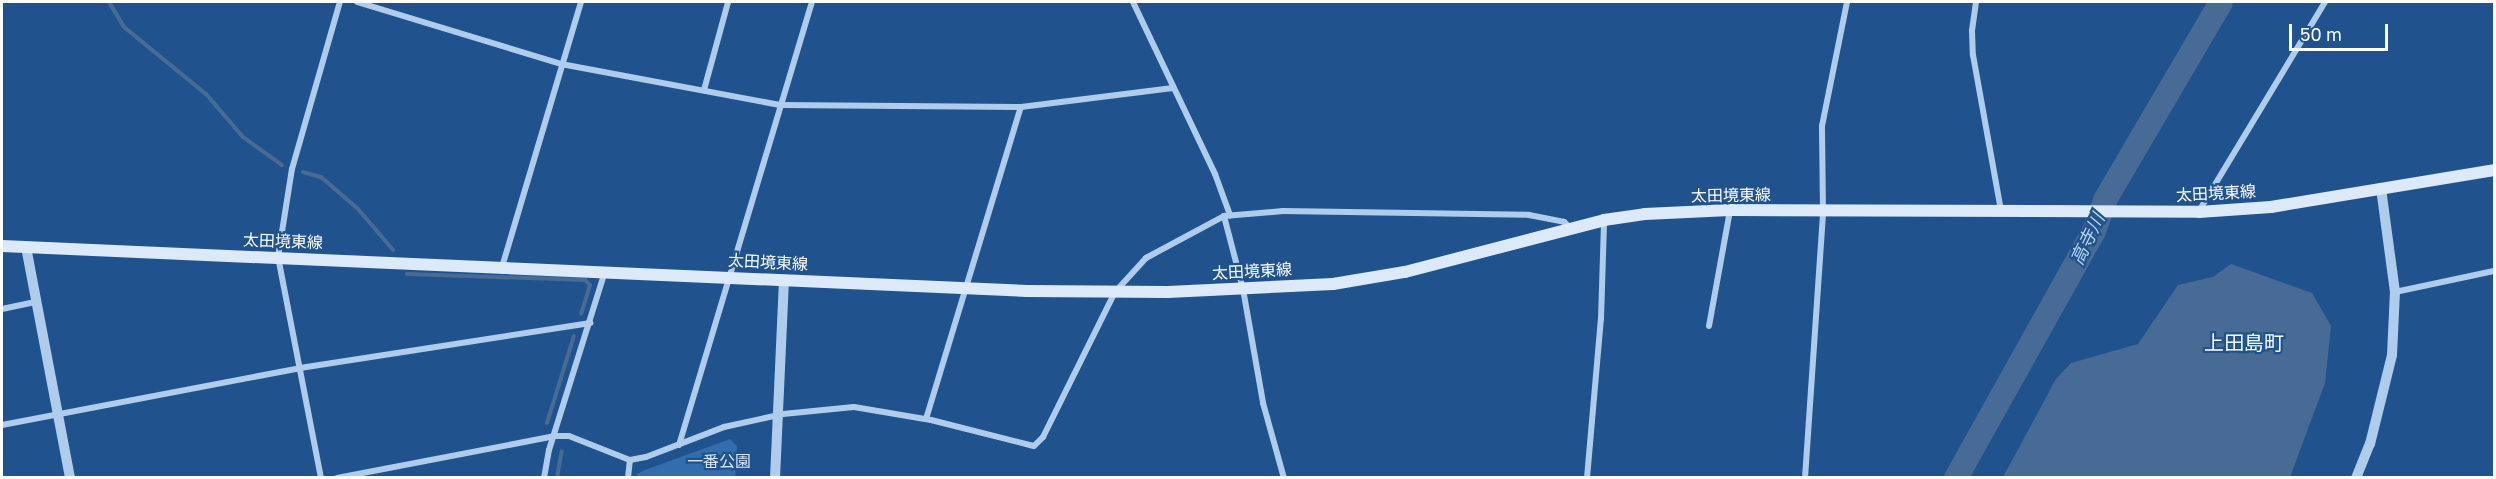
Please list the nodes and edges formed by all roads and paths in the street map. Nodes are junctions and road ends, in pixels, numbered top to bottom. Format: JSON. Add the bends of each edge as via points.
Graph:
{"nodes":[{"id":1,"x":340,"y":2,"type":"edge"},
{"id":2,"x":357,"y":2,"type":"edge"},
{"id":3,"x":581,"y":2,"type":"edge"},
{"id":4,"x":728,"y":2,"type":"edge"},
{"id":5,"x":812,"y":2,"type":"edge"},
{"id":6,"x":1133,"y":2,"type":"edge"},
{"id":7,"x":1847,"y":2,"type":"edge"},
{"id":8,"x":1976,"y":2,"type":"edge"},
{"id":9,"x":2325,"y":2,"type":"edge"},
{"id":10,"x":561,"y":64,"type":"junction"},
{"id":11,"x":1173,"y":87,"type":"junction"},
{"id":12,"x":704,"y":90,"type":"junction"},
{"id":13,"x":780,"y":105,"type":"junction"},
{"id":14,"x":1020,"y":106,"type":"junction"},
{"id":15,"x":2494,"y":170,"type":"edge"},
{"id":16,"x":2381,"y":188,"type":"junction"},
{"id":17,"x":1730,"y":210,"type":"junction"},
{"id":18,"x":1823,"y":212,"type":"junction"},
{"id":19,"x":2001,"y":212,"type":"junction"},
{"id":20,"x":2199,"y":212,"type":"junction"},
{"id":21,"x":1227,"y":216,"type":"junction"},
{"id":22,"x":1604,"y":220,"type":"junction"},
{"id":23,"x":1572,"y":229,"type":"junction"},
{"id":24,"x":2,"y":246,"type":"edge"},
{"id":25,"x":26,"y":247,"type":"junction"},
{"id":26,"x":278,"y":257,"type":"junction"},
{"id":27,"x":502,"y":267,"type":"junction"},
{"id":28,"x":605,"y":270,"type":"junction"},
{"id":29,"x":2494,"y":271,"type":"edge"},
{"id":30,"x":729,"y":277,"type":"junction"},
{"id":31,"x":784,"y":280,"type":"junction"},
{"id":32,"x":964,"y":288,"type":"junction"},
{"id":33,"x":1243,"y":289,"type":"junction"},
{"id":34,"x":1115,"y":292,"type":"junction"},
{"id":35,"x":2395,"y":292,"type":"junction"},
{"id":36,"x":36,"y":302,"type":"junction"},
{"id":37,"x":2,"y":309,"type":"edge"},
{"id":38,"x":591,"y":323,"type":"junction"},
{"id":39,"x":1710,"y":326,"type":"dead end"},
{"id":40,"x":300,"y":368,"type":"junction"},
{"id":41,"x":58,"y":414,"type":"junction"},
{"id":42,"x":778,"y":415,"type":"junction"},
{"id":43,"x":926,"y":419,"type":"junction"},
{"id":44,"x":2,"y":425,"type":"edge"},
{"id":45,"x":555,"y":436,"type":"junction"},
{"id":46,"x":679,"y":445,"type":"junction"},
{"id":47,"x":630,"y":460,"type":"junction"},
{"id":48,"x":70,"y":477,"type":"edge"},
{"id":49,"x":321,"y":477,"type":"edge"},
{"id":50,"x":337,"y":477,"type":"edge"},
{"id":51,"x":544,"y":477,"type":"edge"},
{"id":52,"x":628,"y":477,"type":"edge"},
{"id":53,"x":773,"y":477,"type":"edge"},
{"id":54,"x":1284,"y":477,"type":"edge"},
{"id":55,"x":1587,"y":477,"type":"edge"},
{"id":56,"x":1804,"y":477,"type":"edge"},
{"id":57,"x":2356,"y":477,"type":"edge"}],
"edges":[{"from":1,"to":26,"type":"street","via":[[292,169]]},
{"from":2,"to":10,"type":"street"},
{"from":3,"to":10,"type":"street"},
{"from":4,"to":12,"type":"street"},
{"from":5,"to":13,"type":"street"},
{"from":6,"to":11,"type":"street"},
{"from":7,"to":18,"type":"street","via":[[1822,126]]},
{"from":8,"to":19,"type":"street","via":[[1973,55]]},
{"from":9,"to":20,"type":"street"},
{"from":10,"to":12,"type":"street"},
{"from":10,"to":27,"type":"street"},
{"from":11,"to":14,"type":"street"},
{"from":11,"to":21,"type":"street","via":[[1215,174]]},
{"from":12,"to":13,"type":"street"},
{"from":13,"to":14,"type":"street"},
{"from":13,"to":30,"type":"street"},
{"from":14,"to":32,"type":"street"},
{"from":15,"to":16,"type":"main road","name":"太田境東線"},
{"from":16,"to":20,"type":"main road","name":"太田境東線","via":[[2271,207]]},
{"from":16,"to":35,"type":"street"},
{"from":17,"to":18,"type":"main road","name":"太田境東線"},
{"from":17,"to":22,"type":"main road","name":"太田境東線"},
{"from":17,"to":39,"type":"street"},
{"from":18,"to":19,"type":"main road","name":"太田境東線"},
{"from":18,"to":56,"type":"street"},
{"from":19,"to":20,"type":"main road","name":"太田境東線"},
{"from":21,"to":23,"type":"street","via":[[1283,210],[1529,215],[1564,222]]},
{"from":21,"to":33,"type":"street"},
{"from":21,"to":34,"type":"street","via":[[1146,258]]},
{"from":22,"to":23,"type":"main road","name":"太田境東線"},
{"from":22,"to":55,"type":"street","via":[[1601,319]]},
{"from":23,"to":33,"type":"main road","name":"太田境東線","via":[[1405,272],[1333,284]]},
{"from":24,"to":25,"type":"main road","name":"太田境東線"},
{"from":25,"to":26,"type":"main road","name":"太田境東線"},
{"from":25,"to":36,"type":"street"},
{"from":26,"to":27,"type":"main road","name":"太田境東線"},
{"from":26,"to":40,"type":"street"},
{"from":27,"to":28,"type":"main road","name":"太田境東線"},
{"from":28,"to":30,"type":"main road","name":"太田境東線"},
{"from":28,"to":38,"type":"street"},
{"from":29,"to":35,"type":"street"},
{"from":30,"to":31,"type":"main road","name":"太田境東線"},
{"from":30,"to":46,"type":"street"},
{"from":31,"to":32,"type":"main road","name":"太田境東線"},
{"from":31,"to":42,"type":"street"},
{"from":32,"to":34,"type":"main road","name":"太田境東線"},
{"from":32,"to":43,"type":"street"},
{"from":33,"to":34,"type":"main road","name":"太田境東線"},
{"from":33,"to":54,"type":"street","via":[[1263,403]]},
{"from":34,"to":43,"type":"street","via":[[1034,446]]},
{"from":35,"to":57,"type":"street","via":[[2392,355],[2370,444]]},
{"from":36,"to":37,"type":"street"},
{"from":36,"to":41,"type":"street"},
{"from":38,"to":40,"type":"street"},
{"from":38,"to":45,"type":"street"},
{"from":40,"to":41,"type":"street"},
{"from":40,"to":49,"type":"street"},
{"from":41,"to":44,"type":"street"},
{"from":41,"to":48,"type":"street"},
{"from":42,"to":43,"type":"street","via":[[854,406]]},
{"from":42,"to":46,"type":"street","via":[[724,427]]},
{"from":42,"to":53,"type":"street"},
{"from":45,"to":47,"type":"street","via":[[569,436]]},
{"from":45,"to":50,"type":"street"},
{"from":45,"to":51,"type":"street"},
{"from":46,"to":47,"type":"street"},
{"from":47,"to":52,"type":"street"}]}
